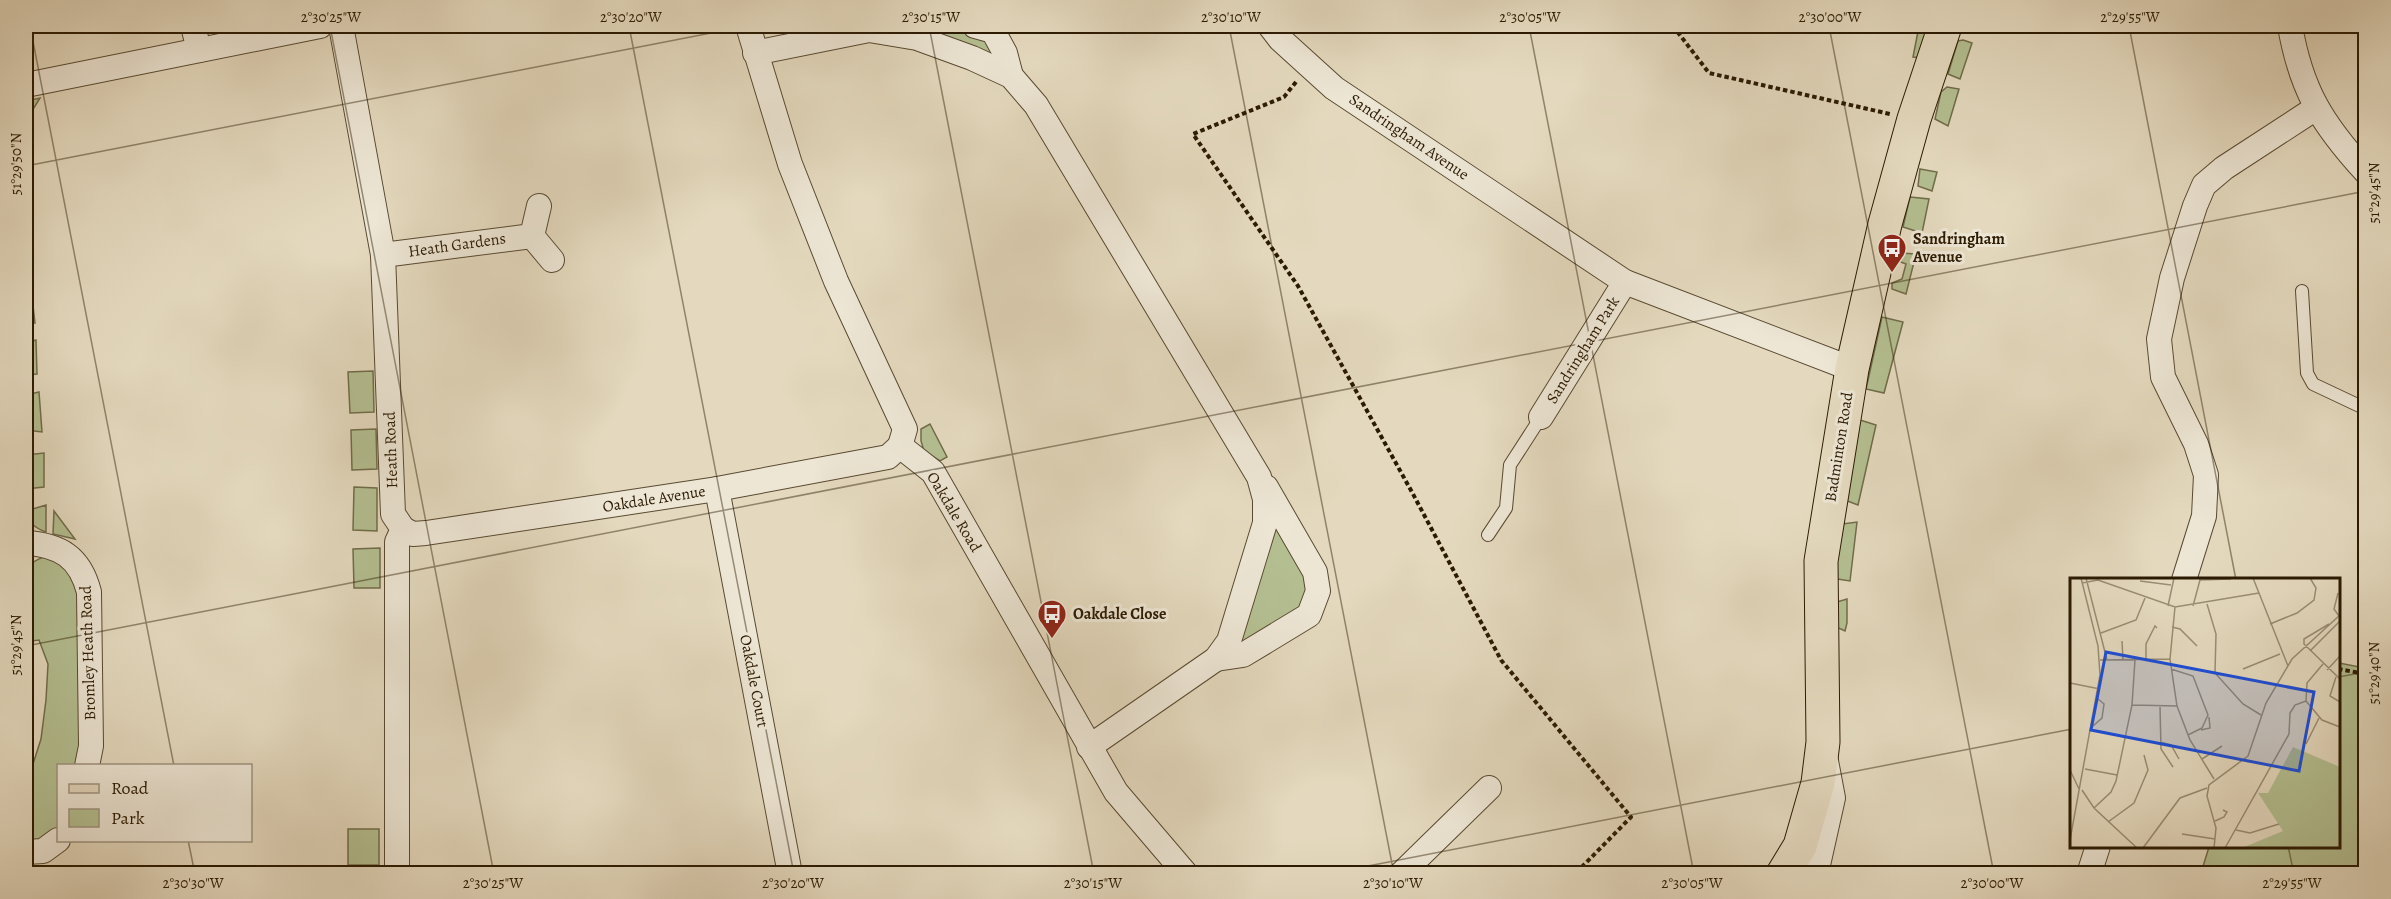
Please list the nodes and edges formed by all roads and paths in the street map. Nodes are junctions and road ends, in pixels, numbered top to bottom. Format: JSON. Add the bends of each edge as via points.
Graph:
{"nodes":[{"id":1,"x":193,"y":26,"type":"edge"},
{"id":2,"x":320,"y":26,"type":"edge"},
{"id":3,"x":341,"y":26,"type":"edge"},
{"id":4,"x":748,"y":26,"type":"edge"},
{"id":5,"x":975,"y":26,"type":"edge"},
{"id":6,"x":1270,"y":26,"type":"edge"},
{"id":7,"x":1674,"y":26,"type":"edge"},
{"id":8,"x":1945,"y":26,"type":"edge"},
{"id":9,"x":2290,"y":26,"type":"edge"},
{"id":10,"x":872,"y":28,"type":"edge"},
{"id":11,"x":199,"y":50,"type":"junction"},
{"id":12,"x":754,"y":53,"type":"junction"},
{"id":13,"x":1308,"y":64,"type":"junction"},
{"id":14,"x":1011,"y":76,"type":"junction"},
{"id":15,"x":26,"y":83,"type":"edge"},
{"id":16,"x":2316,"y":108,"type":"junction"},
{"id":17,"x":1914,"y":120,"type":"junction"},
{"id":18,"x":2366,"y":172,"type":"edge"},
{"id":19,"x":539,"y":206,"type":"dead end"},
{"id":20,"x":532,"y":236,"type":"junction"},
{"id":21,"x":383,"y":255,"type":"junction"},
{"id":22,"x":552,"y":260,"type":"dead end"},
{"id":23,"x":1625,"y":282,"type":"junction"},
{"id":24,"x":2302,"y":291,"type":"dead end"},
{"id":25,"x":1852,"y":369,"type":"junction"},
{"id":26,"x":2366,"y":409,"type":"edge"},
{"id":27,"x":1541,"y":417,"type":"joint"},
{"id":28,"x":900,"y":446,"type":"junction"},
{"id":29,"x":1260,"y":477,"type":"junction"},
{"id":30,"x":717,"y":489,"type":"junction"},
{"id":31,"x":403,"y":529,"type":"junction"},
{"id":32,"x":1488,"y":535,"type":"dead end"},
{"id":33,"x":26,"y":543,"type":"edge"},
{"id":34,"x":2184,"y":578,"type":"edge"},
{"id":35,"x":1216,"y":659,"type":"junction"},
{"id":36,"x":2340,"y":669,"type":"edge"},
{"id":37,"x":2366,"y":674,"type":"edge"},
{"id":38,"x":1823,"y":742,"type":"junction"},
{"id":39,"x":1089,"y":747,"type":"junction"},
{"id":40,"x":87,"y":764,"type":"edge"},
{"id":41,"x":1489,"y":788,"type":"dead end"},
{"id":42,"x":58,"y":842,"type":"edge"},
{"id":43,"x":2097,"y":848,"type":"edge"},
{"id":44,"x":26,"y":852,"type":"edge"},
{"id":45,"x":1582,"y":866,"type":"junction"},
{"id":46,"x":397,"y":873,"type":"edge"},
{"id":47,"x":790,"y":873,"type":"edge"},
{"id":48,"x":1186,"y":873,"type":"edge"},
{"id":49,"x":1401,"y":873,"type":"edge"},
{"id":50,"x":1575,"y":873,"type":"edge"},
{"id":51,"x":1589,"y":873,"type":"edge"},
{"id":52,"x":1784,"y":873,"type":"edge"},
{"id":53,"x":1816,"y":873,"type":"edge"},
{"id":54,"x":2089,"y":873,"type":"edge"}],
"edges":[{"from":1,"to":11,"type":"street"},
{"from":2,"to":11,"type":"street"},
{"from":3,"to":21,"type":"street","name":"Heath Road"},
{"from":4,"to":12,"type":"street"},
{"from":5,"to":14,"type":"street","via":[[993,31]]},
{"from":6,"to":13,"type":"street","name":"Sandringham Avenue"},
{"from":7,"to":17,"type":"path","via":[[1709,73]]},
{"from":8,"to":17,"type":"main road","name":"Badminton Road"},
{"from":9,"to":16,"type":"street","via":[[2296,60]]},
{"from":10,"to":12,"type":"street"},
{"from":10,"to":14,"type":"street","via":[[917,38]]},
{"from":11,"to":15,"type":"street"},
{"from":12,"to":28,"type":"street","via":[[790,164],[836,280],[905,429]]},
{"from":13,"to":23,"type":"street","name":"Sandringham Avenue","via":[[1334,88]]},
{"from":13,"to":45,"type":"path","via":[[1284,97],[1193,134],[1298,286],[1501,660],[1631,817]]},
{"from":14,"to":29,"type":"street","via":[[1036,105]]},
{"from":16,"to":18,"type":"street","via":[[2340,144]]},
{"from":16,"to":34,"type":"street","via":[[2204,185],[2172,278],[2159,339],[2163,377],[2196,444],[2206,475],[2204,516]]},
{"from":17,"to":25,"type":"main road","name":"Badminton Road","via":[[1885,224]]},
{"from":19,"to":20,"type":"street"},
{"from":20,"to":21,"type":"street","name":"Heath Gardens"},
{"from":20,"to":22,"type":"street"},
{"from":21,"to":31,"type":"street","name":"Heath Road","via":[[393,514]]},
{"from":23,"to":25,"type":"street","name":"Sandringham Avenue"},
{"from":23,"to":27,"type":"street","name":"Sandringham Park"},
{"from":24,"to":26,"type":"lane","via":[[2307,373],[2313,384]]},
{"from":25,"to":38,"type":"main road","name":"Badminton Road","via":[[1821,561]]},
{"from":27,"to":32,"type":"lane","via":[[1510,465],[1506,508]]},
{"from":28,"to":30,"type":"street","name":"Oakdale Avenue","via":[[888,457]]},
{"from":28,"to":39,"type":"street","name":"Oakdale Road","via":[[933,472]]},
{"from":29,"to":35,"type":"street","via":[[1265,523],[1230,640]]},
{"from":29,"to":35,"type":"street","via":[[1315,572],[1318,591],[1309,615],[1243,655]]},
{"from":30,"to":31,"type":"street","name":"Oakdale Avenue","via":[[426,533],[413,534]]},
{"from":30,"to":47,"type":"street","name":"Oakdale Court"},
{"from":31,"to":46,"type":"street","via":[[398,542]]},
{"from":33,"to":40,"type":"street","name":"Bromley Heath Road","via":[[47,544],[63,551],[85,576],[91,746]]},
{"from":35,"to":39,"type":"street"},
{"from":36,"to":37,"type":"path"},
{"from":38,"to":52,"type":"main road","name":"Badminton Road","via":[[1818,783],[1800,846]]},
{"from":38,"to":53,"type":"street","via":[[1833,798]]},
{"from":39,"to":48,"type":"street","name":"Oakdale Road","via":[[1116,792]]},
{"from":41,"to":49,"type":"street"},
{"from":42,"to":44,"type":"street","via":[[43,851]]},
{"from":43,"to":54,"type":"street"},
{"from":45,"to":50,"type":"path"},
{"from":45,"to":51,"type":"path"}]}
